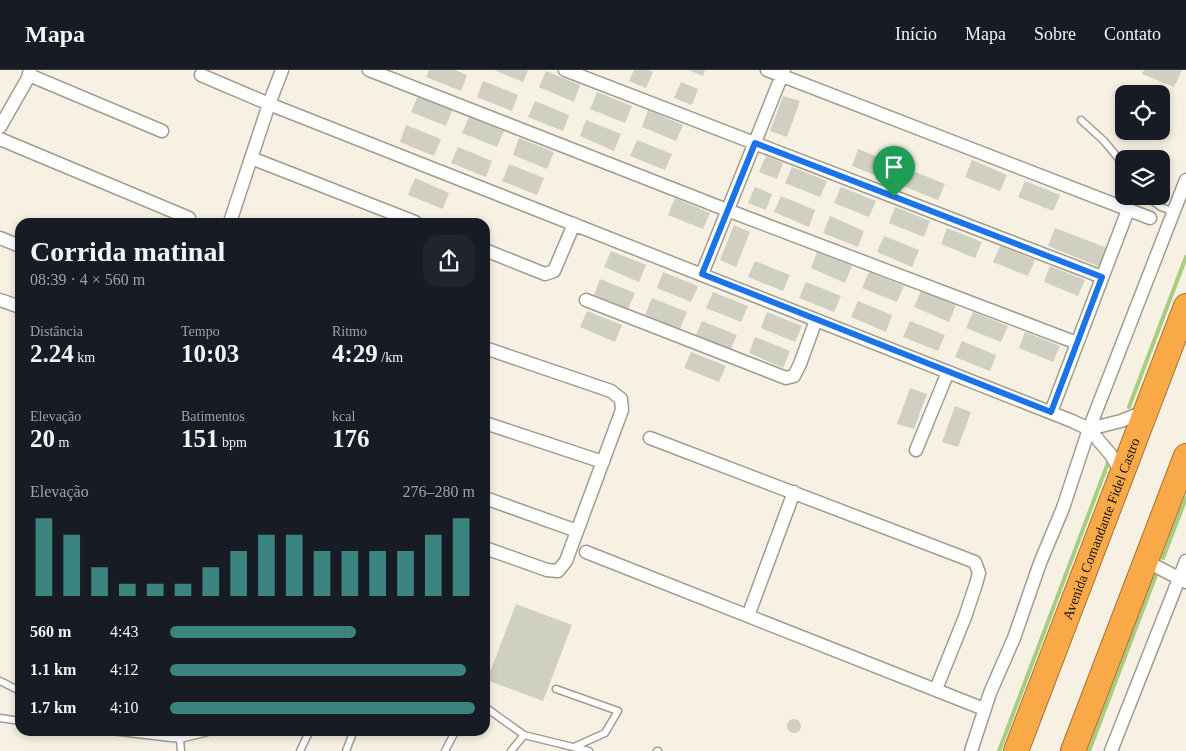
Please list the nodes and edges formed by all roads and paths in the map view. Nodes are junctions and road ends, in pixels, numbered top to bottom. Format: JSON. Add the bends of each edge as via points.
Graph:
{"nodes":[{"id":1,"x":282,"y":70,"type":"edge"},
{"id":2,"x":369,"y":70,"type":"edge"},
{"id":3,"x":566,"y":70,"type":"edge"},
{"id":4,"x":767,"y":70,"type":"edge"},
{"id":5,"x":30,"y":73,"type":"edge"},
{"id":6,"x":783,"y":73,"type":"edge"},
{"id":7,"x":201,"y":75,"type":"dead end"},
{"id":8,"x":269,"y":104,"type":"junction"},
{"id":9,"x":1081,"y":120,"type":"dead end"},
{"id":10,"x":0,"y":127,"type":"edge"},
{"id":11,"x":162,"y":131,"type":"dead end"},
{"id":12,"x":0,"y":139,"type":"edge"},
{"id":13,"x":755,"y":143,"type":"junction"},
{"id":14,"x":1115,"y":154,"type":"edge"},
{"id":15,"x":252,"y":158,"type":"junction"},
{"id":16,"x":1186,"y":180,"type":"edge"},
{"id":17,"x":1158,"y":205,"type":"edge"},
{"id":18,"x":728,"y":210,"type":"junction"},
{"id":19,"x":1128,"y":210,"type":"junction"},
{"id":20,"x":1174,"y":212,"type":"junction"},
{"id":21,"x":189,"y":218,"type":"dead end"},
{"id":22,"x":231,"y":218,"type":"edge"},
{"id":23,"x":405,"y":218,"type":"edge"},
{"id":24,"x":1150,"y":218,"type":"dead end"},
{"id":25,"x":574,"y":224,"type":"junction"},
{"id":26,"x":0,"y":238,"type":"edge"},
{"id":27,"x":15,"y":244,"type":"edge"},
{"id":28,"x":490,"y":252,"type":"edge"},
{"id":29,"x":702,"y":274,"type":"junction"},
{"id":30,"x":1102,"y":277,"type":"junction"},
{"id":31,"x":0,"y":300,"type":"edge"},
{"id":32,"x":586,"y":300,"type":"dead end"},
{"id":33,"x":15,"y":305,"type":"edge"},
{"id":34,"x":1186,"y":306,"type":"edge"},
{"id":35,"x":816,"y":320,"type":"junction"},
{"id":36,"x":1077,"y":343,"type":"junction"},
{"id":37,"x":490,"y":350,"type":"edge"},
{"id":38,"x":948,"y":372,"type":"junction"},
{"id":39,"x":1146,"y":411,"type":"junction"},
{"id":40,"x":1051,"y":412,"type":"junction"},
{"id":41,"x":490,"y":426,"type":"edge"},
{"id":42,"x":1089,"y":429,"type":"junction"},
{"id":43,"x":650,"y":438,"type":"dead end"},
{"id":44,"x":916,"y":450,"type":"dead end"},
{"id":45,"x":1186,"y":456,"type":"edge"},
{"id":46,"x":603,"y":462,"type":"junction"},
{"id":47,"x":1122,"y":474,"type":"junction"},
{"id":48,"x":794,"y":492,"type":"junction"},
{"id":49,"x":490,"y":500,"type":"edge"},
{"id":50,"x":577,"y":531,"type":"junction"},
{"id":51,"x":490,"y":550,"type":"edge"},
{"id":52,"x":586,"y":552,"type":"dead end"},
{"id":53,"x":1146,"y":561,"type":"junction"},
{"id":54,"x":1186,"y":561,"type":"edge"},
{"id":55,"x":1183,"y":581,"type":"edge"},
{"id":56,"x":748,"y":616,"type":"junction"},
{"id":57,"x":0,"y":681,"type":"edge"},
{"id":58,"x":15,"y":688,"type":"edge"},
{"id":59,"x":936,"y":689,"type":"junction"},
{"id":60,"x":556,"y":690,"type":"dead end"},
{"id":61,"x":984,"y":709,"type":"junction"},
{"id":62,"x":490,"y":711,"type":"edge"},
{"id":63,"x":0,"y":718,"type":"edge"},
{"id":64,"x":15,"y":720,"type":"edge"},
{"id":65,"x":524,"y":735,"type":"junction"},
{"id":66,"x":159,"y":736,"type":"edge"},
{"id":67,"x":192,"y":736,"type":"edge"},
{"id":68,"x":307,"y":736,"type":"edge"},
{"id":69,"x":352,"y":736,"type":"edge"},
{"id":70,"x":453,"y":736,"type":"edge"},
{"id":71,"x":180,"y":739,"type":"junction"},
{"id":72,"x":574,"y":747,"type":"junction"},
{"id":73,"x":181,"y":751,"type":"edge"},
{"id":74,"x":300,"y":751,"type":"edge"},
{"id":75,"x":346,"y":751,"type":"edge"},
{"id":76,"x":445,"y":751,"type":"edge"},
{"id":77,"x":511,"y":751,"type":"edge"},
{"id":78,"x":589,"y":751,"type":"edge"},
{"id":79,"x":971,"y":751,"type":"edge"},
{"id":80,"x":1016,"y":751,"type":"edge"},
{"id":81,"x":1073,"y":751,"type":"edge"},
{"id":82,"x":1111,"y":751,"type":"edge"}],
"edges":[{"from":1,"to":8,"type":"street"},
{"from":2,"to":18,"type":"street"},
{"from":3,"to":13,"type":"street"},
{"from":4,"to":6,"type":"street"},
{"from":5,"to":10,"type":"street"},
{"from":5,"to":11,"type":"street"},
{"from":6,"to":13,"type":"street"},
{"from":6,"to":19,"type":"street"},
{"from":7,"to":8,"type":"street"},
{"from":8,"to":15,"type":"street"},
{"from":8,"to":25,"type":"street"},
{"from":9,"to":14,"type":"lane"},
{"from":12,"to":21,"type":"street"},
{"from":13,"to":18,"type":"street"},
{"from":13,"to":30,"type":"street"},
{"from":15,"to":22,"type":"street"},
{"from":15,"to":23,"type":"street"},
{"from":16,"to":20,"type":"street"},
{"from":17,"to":20,"type":"lane"},
{"from":18,"to":29,"type":"street"},
{"from":18,"to":36,"type":"street"},
{"from":19,"to":24,"type":"street"},
{"from":19,"to":30,"type":"street"},
{"from":20,"to":42,"type":"street"},
{"from":25,"to":28,"type":"street","via":[[554,271],[544,274]]},
{"from":25,"to":29,"type":"street"},
{"from":26,"to":27,"type":"street"},
{"from":29,"to":35,"type":"street"},
{"from":30,"to":36,"type":"street"},
{"from":31,"to":33,"type":"street"},
{"from":32,"to":35,"type":"street","via":[[786,378],[794,376]]},
{"from":34,"to":39,"type":"highway","name":"Avenida Comandante Fidel Castro"},
{"from":35,"to":38,"type":"street"},
{"from":36,"to":40,"type":"street"},
{"from":37,"to":46,"type":"street","via":[[611,391],[621,399],[622,410]]},
{"from":38,"to":40,"type":"street"},
{"from":38,"to":44,"type":"street"},
{"from":39,"to":42,"type":"street"},
{"from":39,"to":47,"type":"highway","name":"Avenida Comandante Fidel Castro"},
{"from":40,"to":42,"type":"street"},
{"from":41,"to":46,"type":"street"},
{"from":42,"to":47,"type":"street"},
{"from":42,"to":61,"type":"street","via":[[1063,508]]},
{"from":43,"to":48,"type":"street"},
{"from":45,"to":53,"type":"highway"},
{"from":46,"to":50,"type":"street"},
{"from":47,"to":80,"type":"highway","name":"Avenida Comandante Fidel Castro"},
{"from":48,"to":56,"type":"street"},
{"from":48,"to":59,"type":"street","via":[[975,562],[979,573],[976,584]]},
{"from":49,"to":50,"type":"street"},
{"from":50,"to":51,"type":"street","via":[[566,561],[558,571]]},
{"from":52,"to":56,"type":"street"},
{"from":53,"to":55,"type":"street"},
{"from":53,"to":81,"type":"highway"},
{"from":54,"to":55,"type":"street"},
{"from":55,"to":82,"type":"street"},
{"from":56,"to":59,"type":"street"},
{"from":57,"to":58,"type":"lane"},
{"from":59,"to":61,"type":"street"},
{"from":60,"to":72,"type":"lane","via":[[618,711],[605,733]]},
{"from":61,"to":79,"type":"street"},
{"from":62,"to":65,"type":"lane"},
{"from":63,"to":64,"type":"lane"},
{"from":65,"to":72,"type":"lane"},
{"from":65,"to":77,"type":"lane"},
{"from":66,"to":71,"type":"lane"},
{"from":67,"to":71,"type":"lane"},
{"from":68,"to":74,"type":"lane"},
{"from":69,"to":75,"type":"lane"},
{"from":70,"to":76,"type":"lane"},
{"from":71,"to":73,"type":"lane"},
{"from":72,"to":78,"type":"lane"}]}
